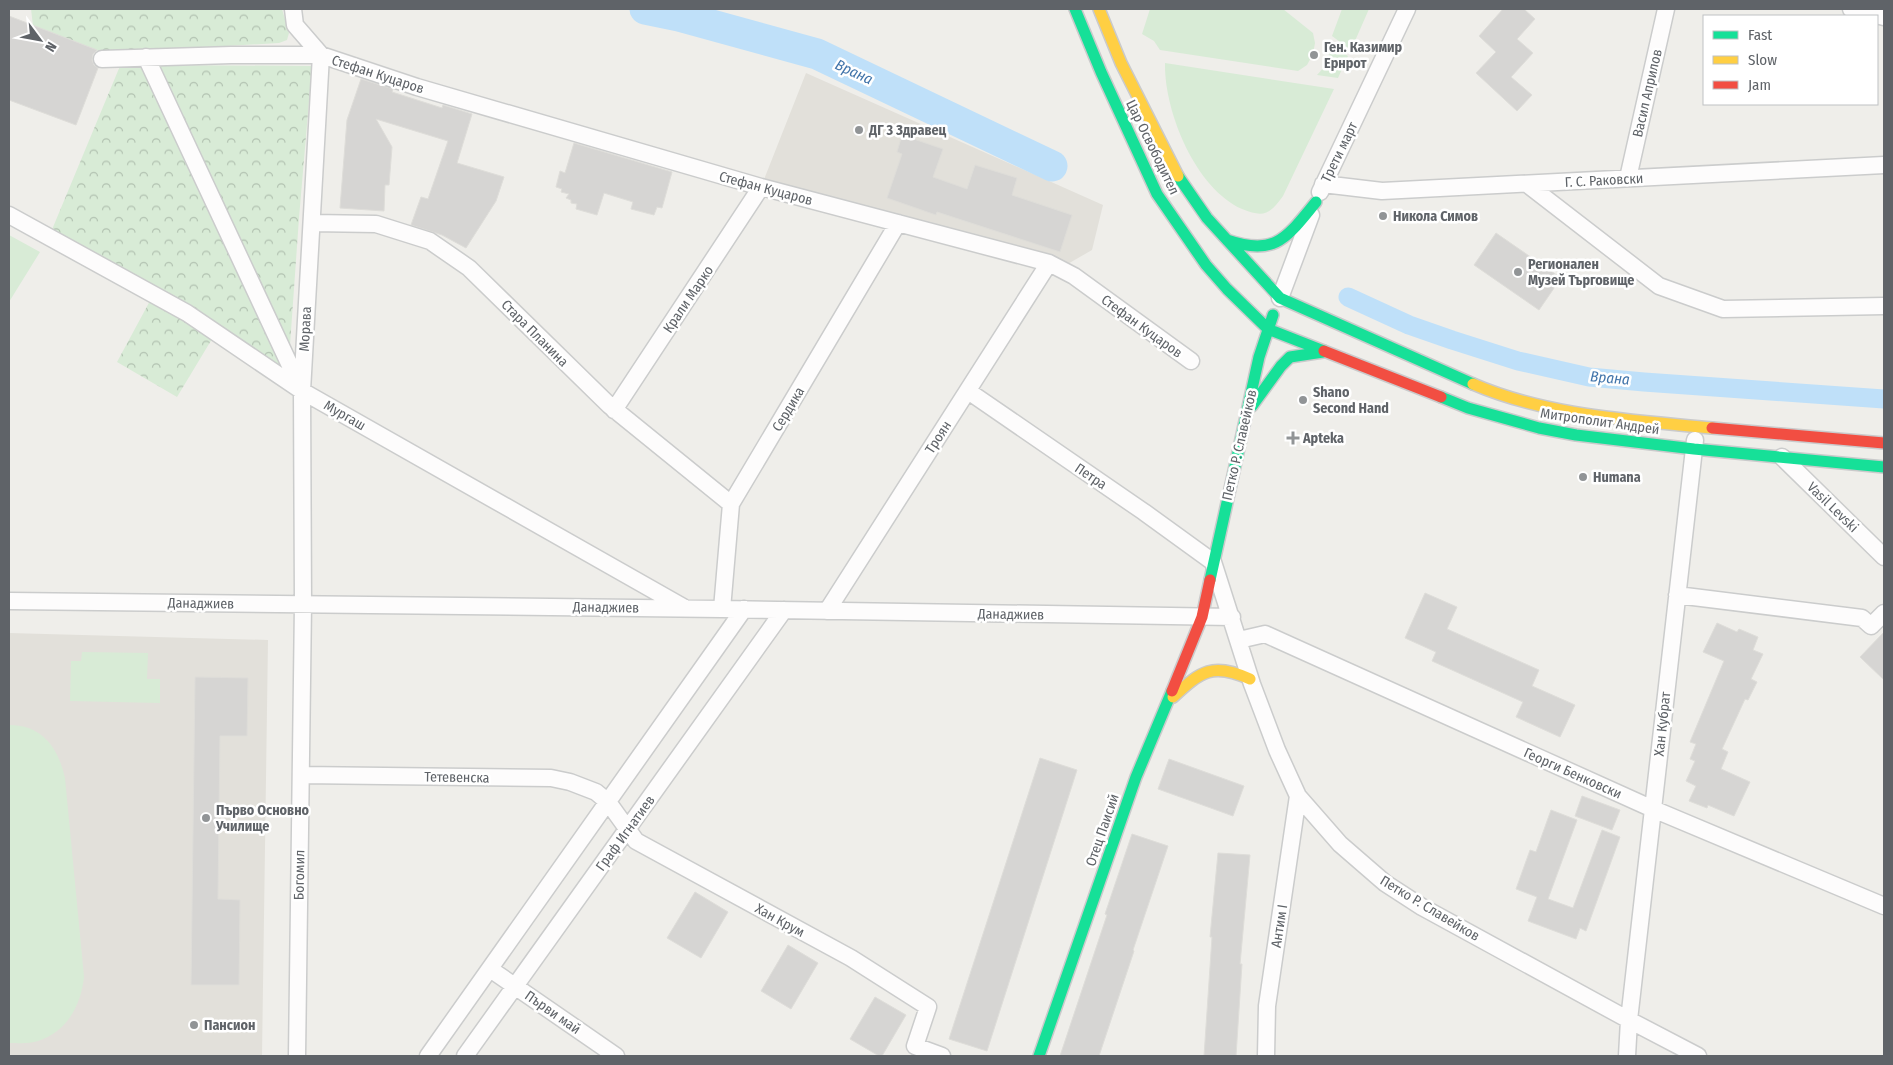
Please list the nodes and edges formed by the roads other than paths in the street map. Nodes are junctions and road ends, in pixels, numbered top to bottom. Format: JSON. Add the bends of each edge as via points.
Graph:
{"nodes":[{"id":1,"x":293,"y":9,"type":"edge"},
{"id":2,"x":1075,"y":9,"type":"edge"},
{"id":3,"x":1099,"y":9,"type":"edge"},
{"id":4,"x":1407,"y":9,"type":"edge"},
{"id":5,"x":1666,"y":9,"type":"edge"},
{"id":6,"x":1851,"y":9,"type":"edge"},
{"id":7,"x":1876,"y":15,"type":"edge"},
{"id":8,"x":321,"y":55,"type":"junction"},
{"id":9,"x":146,"y":57,"type":"junction"},
{"id":10,"x":102,"y":59,"type":"dead end"},
{"id":11,"x":1884,"y":165,"type":"edge"},
{"id":12,"x":1628,"y":178,"type":"junction"},
{"id":13,"x":1323,"y":184,"type":"junction"},
{"id":14,"x":1527,"y":184,"type":"junction"},
{"id":15,"x":761,"y":187,"type":"junction"},
{"id":16,"x":1316,"y":202,"type":"junction"},
{"id":17,"x":9,"y":215,"type":"edge"},
{"id":18,"x":312,"y":223,"type":"junction"},
{"id":19,"x":898,"y":223,"type":"junction"},
{"id":20,"x":1227,"y":240,"type":"junction"},
{"id":21,"x":1048,"y":263,"type":"junction"},
{"id":22,"x":1280,"y":298,"type":"junction"},
{"id":23,"x":1884,"y":306,"type":"edge"},
{"id":24,"x":1268,"y":329,"type":"junction"},
{"id":25,"x":1326,"y":352,"type":"junction"},
{"id":26,"x":1191,"y":361,"type":"dead end"},
{"id":27,"x":302,"y":391,"type":"junction"},
{"id":28,"x":968,"y":391,"type":"junction"},
{"id":29,"x":614,"y":410,"type":"junction"},
{"id":30,"x":1246,"y":415,"type":"junction"},
{"id":31,"x":1696,"y":427,"type":"junction"},
{"id":32,"x":1884,"y":443,"type":"edge"},
{"id":33,"x":1694,"y":449,"type":"junction"},
{"id":34,"x":1782,"y":457,"type":"junction"},
{"id":35,"x":1884,"y":467,"type":"edge"},
{"id":36,"x":731,"y":504,"type":"junction"},
{"id":37,"x":1884,"y":557,"type":"edge"},
{"id":38,"x":1213,"y":562,"type":"junction"},
{"id":39,"x":1677,"y":595,"type":"junction"},
{"id":40,"x":9,"y":601,"type":"edge"},
{"id":41,"x":303,"y":604,"type":"junction"},
{"id":42,"x":686,"y":608,"type":"junction"},
{"id":43,"x":722,"y":609,"type":"junction"},
{"id":44,"x":744,"y":609,"type":"junction"},
{"id":45,"x":784,"y":610,"type":"junction"},
{"id":46,"x":827,"y":610,"type":"junction"},
{"id":47,"x":1884,"y":613,"type":"edge"},
{"id":48,"x":1202,"y":617,"type":"junction"},
{"id":49,"x":1232,"y":617,"type":"junction"},
{"id":50,"x":1239,"y":640,"type":"junction"},
{"id":51,"x":1250,"y":679,"type":"junction"},
{"id":52,"x":1167,"y":703,"type":"junction"},
{"id":53,"x":301,"y":775,"type":"junction"},
{"id":54,"x":1298,"y":796,"type":"junction"},
{"id":55,"x":608,"y":802,"type":"junction"},
{"id":56,"x":1653,"y":809,"type":"junction"},
{"id":57,"x":628,"y":828,"type":"junction"},
{"id":58,"x":1884,"y":906,"type":"edge"},
{"id":59,"x":490,"y":969,"type":"junction"},
{"id":60,"x":515,"y":986,"type":"junction"},
{"id":61,"x":1629,"y":1020,"type":"junction"},
{"id":62,"x":297,"y":1056,"type":"edge"},
{"id":63,"x":428,"y":1056,"type":"edge"},
{"id":64,"x":464,"y":1056,"type":"edge"},
{"id":65,"x":616,"y":1056,"type":"edge"},
{"id":66,"x":942,"y":1056,"type":"edge"},
{"id":67,"x":1040,"y":1056,"type":"edge"},
{"id":68,"x":1266,"y":1056,"type":"edge"},
{"id":69,"x":1627,"y":1056,"type":"edge"},
{"id":70,"x":1698,"y":1056,"type":"edge"}],
"edges":[{"from":1,"to":8,"type":"street","via":[[295,25]]},
{"from":2,"to":24,"type":"main road","name":"Цар Освободител","via":[[1157,194],[1206,265]]},
{"from":3,"to":20,"type":"main road","name":"Цар Освободител","via":[[1121,63],[1180,179]]},
{"from":4,"to":13,"type":"street","name":"Трети март"},
{"from":5,"to":12,"type":"street","name":"Васил Априлов"},
{"from":6,"to":7,"type":"street"},
{"from":8,"to":9,"type":"street"},
{"from":8,"to":15,"type":"street","name":"Стефан Куцаров","via":[[417,87]]},
{"from":8,"to":18,"type":"street","name":"Морава"},
{"from":9,"to":10,"type":"street"},
{"from":9,"to":27,"type":"street"},
{"from":11,"to":12,"type":"street","name":"Г. С. Раковски"},
{"from":12,"to":14,"type":"street","name":"Г. С. Раковски"},
{"from":13,"to":14,"type":"street","name":"Г. С. Раковски","via":[[1382,190]]},
{"from":13,"to":16,"type":"street","name":"Трети март"},
{"from":14,"to":23,"type":"street","via":[[1659,286],[1723,309]]},
{"from":15,"to":19,"type":"street","name":"Стефан Куцаров"},
{"from":15,"to":29,"type":"street","name":"Крали Марко"},
{"from":16,"to":20,"type":"main road","via":[[1277,243],[1254,249]]},
{"from":16,"to":22,"type":"street","name":"Трети март"},
{"from":17,"to":27,"type":"street","name":"Мургаш","via":[[186,313]]},
{"from":18,"to":27,"type":"street","name":"Морава"},
{"from":18,"to":29,"type":"street","name":"Стара Планина","via":[[376,224],[430,241],[469,268]]},
{"from":19,"to":21,"type":"street","name":"Стефан Куцаров"},
{"from":19,"to":36,"type":"street","name":"Сердика"},
{"from":20,"to":22,"type":"main road","name":"Цар Освободител"},
{"from":21,"to":26,"type":"street","name":"Стефан Куцаров","via":[[1074,276]]},
{"from":21,"to":28,"type":"street","name":"Троян"},
{"from":22,"to":24,"type":"main road","name":"Петко Р. Славейков"},
{"from":22,"to":31,"type":"main road","name":"Митрополит Андрей","via":[[1517,401],[1568,412]]},
{"from":24,"to":25,"type":"main road","name":"Митрополит Андрей"},
{"from":24,"to":30,"type":"main road","name":"Петко Р. Славейков"},
{"from":25,"to":30,"type":"main road","via":[[1290,357]]},
{"from":25,"to":33,"type":"main road","name":"Митрополит Андрей","via":[[1501,418],[1576,435]]},
{"from":27,"to":41,"type":"street","name":"Морава"},
{"from":27,"to":42,"type":"street","name":"Мургаш"},
{"from":28,"to":38,"type":"street","name":"Петра"},
{"from":28,"to":46,"type":"street","name":"Троян"},
{"from":29,"to":36,"type":"street","name":"Стара Планина"},
{"from":30,"to":38,"type":"main road","name":"Петко Р. Славейков"},
{"from":31,"to":32,"type":"main road","name":"Митрополит Андрей"},
{"from":31,"to":33,"type":"street","name":"Хан Кубрат"},
{"from":33,"to":34,"type":"main road","name":"Митрополит Андрей"},
{"from":33,"to":39,"type":"street","name":"Хан Кубрат"},
{"from":34,"to":35,"type":"main road","name":"Митрополит Андрей"},
{"from":34,"to":37,"type":"street","name":"Vasil Levski"},
{"from":36,"to":43,"type":"street","name":"Сердика"},
{"from":38,"to":48,"type":"main road","name":"Петко Р. Славейков"},
{"from":38,"to":49,"type":"street","name":"Петко Р. Славейков"},
{"from":39,"to":47,"type":"street","via":[[1862,618],[1871,626]]},
{"from":39,"to":56,"type":"street","name":"Хан Кубрат"},
{"from":40,"to":41,"type":"street","name":"Данаджиев"},
{"from":41,"to":42,"type":"street","name":"Данаджиев"},
{"from":41,"to":53,"type":"street","name":"Богомил"},
{"from":42,"to":43,"type":"street","name":"Данаджиев"},
{"from":43,"to":44,"type":"street","name":"Данаджиев"},
{"from":44,"to":45,"type":"street","name":"Данаджиев"},
{"from":44,"to":55,"type":"street"},
{"from":45,"to":46,"type":"street","name":"Данаджиев"},
{"from":45,"to":57,"type":"street","name":"Граф Игнатиев"},
{"from":46,"to":48,"type":"street","name":"Данаджиев"},
{"from":48,"to":49,"type":"street"},
{"from":48,"to":52,"type":"main road","name":"Отец Паисий"},
{"from":49,"to":50,"type":"street","name":"Петко Р. Славейков"},
{"from":50,"to":51,"type":"street","name":"Петко Р. Славейков"},
{"from":50,"to":56,"type":"street","name":"Георги Бенковски","via":[[1265,634]]},
{"from":51,"to":52,"type":"main road","via":[[1227,669],[1212,670],[1194,677]]},
{"from":51,"to":54,"type":"street","name":"Петко Р. Славейков"},
{"from":52,"to":67,"type":"main road","name":"Отец Паисий","via":[[1136,777]]},
{"from":53,"to":55,"type":"street","name":"Тетевенска","via":[[552,778],[596,792]]},
{"from":53,"to":62,"type":"street","name":"Богомил"},
{"from":54,"to":61,"type":"street","name":"Петко Р. Славейков","via":[[1340,844],[1385,883],[1422,907]]},
{"from":54,"to":68,"type":"street","name":"Антим I","via":[[1267,1006]]},
{"from":55,"to":57,"type":"street","name":"Хан Крум"},
{"from":55,"to":59,"type":"street"},
{"from":56,"to":58,"type":"street","name":"Георги Бенковски"},
{"from":56,"to":61,"type":"street","name":"Хан Кубрат"},
{"from":57,"to":60,"type":"street","name":"Граф Игнатиев"},
{"from":57,"to":66,"type":"street","name":"Хан Крум","via":[[636,841],[851,958],[928,1007],[915,1046]]},
{"from":59,"to":60,"type":"street","name":"Първи май"},
{"from":59,"to":63,"type":"street"},
{"from":60,"to":64,"type":"street","name":"Граф Игнатиев"},
{"from":60,"to":65,"type":"street","name":"Първи май"},
{"from":61,"to":69,"type":"street","name":"Хан Кубрат"},
{"from":61,"to":70,"type":"street","name":"Петко Р. Славейков"}]}
